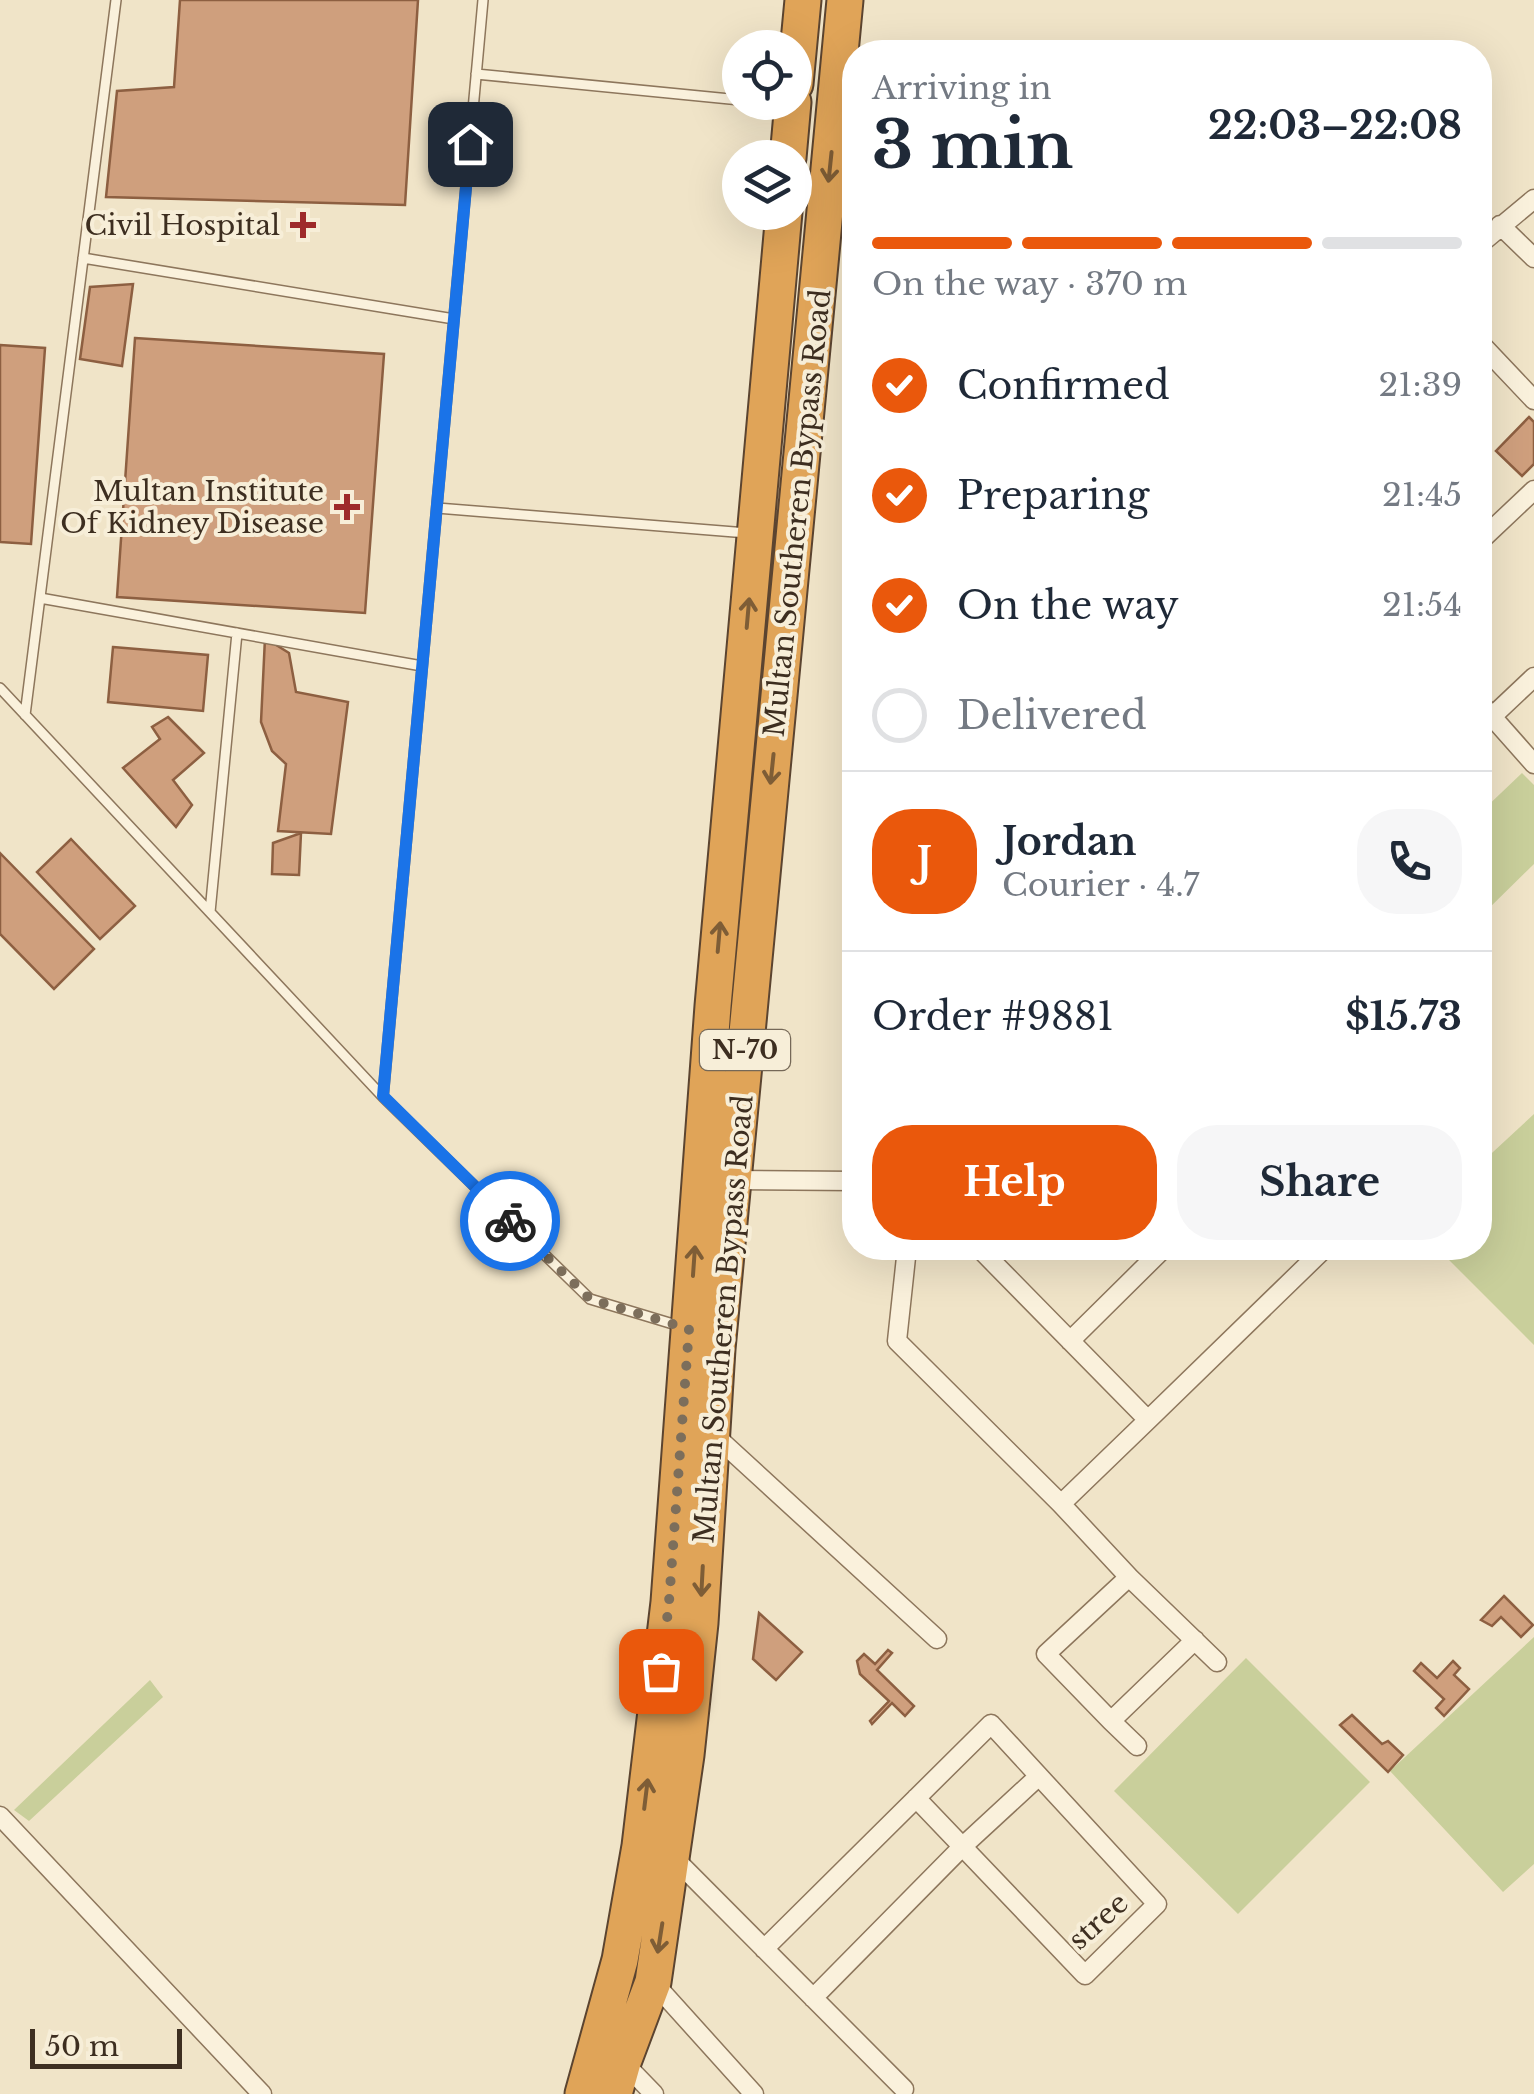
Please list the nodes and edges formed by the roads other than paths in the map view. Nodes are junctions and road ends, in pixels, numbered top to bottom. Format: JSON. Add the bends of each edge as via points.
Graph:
{"nodes":[{"id":1,"x":116,"y":0,"type":"edge"},
{"id":2,"x":483,"y":0,"type":"edge"},
{"id":3,"x":802,"y":0,"type":"edge"},
{"id":4,"x":845,"y":0,"type":"edge"},
{"id":5,"x":799,"y":30,"type":"edge"},
{"id":6,"x":847,"y":40,"type":"edge"},
{"id":7,"x":476,"y":74,"type":"junction"},
{"id":8,"x":722,"y":98,"type":"edge"},
{"id":9,"x":842,"y":116,"type":"edge"},
{"id":10,"x":1534,"y":199,"type":"edge"},
{"id":11,"x":1500,"y":225,"type":"junction"},
{"id":12,"x":782,"y":230,"type":"edge"},
{"id":13,"x":1492,"y":233,"type":"edge"},
{"id":14,"x":84,"y":258,"type":"junction"},
{"id":15,"x":1534,"y":258,"type":"edge"},
{"id":16,"x":454,"y":318,"type":"junction"},
{"id":17,"x":1492,"y":356,"type":"edge"},
{"id":18,"x":1534,"y":400,"type":"edge"},
{"id":19,"x":1534,"y":490,"type":"edge"},
{"id":20,"x":437,"y":508,"type":"junction"},
{"id":21,"x":1492,"y":530,"type":"edge"},
{"id":22,"x":755,"y":534,"type":"junction"},
{"id":23,"x":40,"y":598,"type":"junction"},
{"id":24,"x":236,"y":633,"type":"junction"},
{"id":25,"x":422,"y":666,"type":"junction"},
{"id":26,"x":1534,"y":677,"type":"edge"},
{"id":27,"x":0,"y":688,"type":"edge"},
{"id":28,"x":1492,"y":710,"type":"edge"},
{"id":29,"x":26,"y":716,"type":"junction"},
{"id":30,"x":1492,"y":723,"type":"edge"},
{"id":31,"x":1534,"y":764,"type":"edge"},
{"id":32,"x":210,"y":912,"type":"junction"},
{"id":33,"x":383,"y":1096,"type":"junction"},
{"id":34,"x":733,"y":1180,"type":"junction"},
{"id":35,"x":842,"y":1181,"type":"edge"},
{"id":36,"x":906,"y":1260,"type":"edge"},
{"id":37,"x":999,"y":1260,"type":"edge"},
{"id":38,"x":1152,"y":1260,"type":"edge"},
{"id":39,"x":1314,"y":1260,"type":"edge"},
{"id":40,"x":689,"y":1329,"type":"junction"},
{"id":41,"x":1070,"y":1341,"type":"junction"},
{"id":42,"x":1148,"y":1420,"type":"junction"},
{"id":43,"x":710,"y":1432,"type":"junction"},
{"id":44,"x":1062,"y":1504,"type":"junction"},
{"id":45,"x":1129,"y":1577,"type":"junction"},
{"id":46,"x":937,"y":1639,"type":"dead end"},
{"id":47,"x":1195,"y":1640,"type":"junction"},
{"id":48,"x":1217,"y":1662,"type":"dead end"},
{"id":49,"x":1110,"y":1721,"type":"junction"},
{"id":50,"x":1137,"y":1746,"type":"dead end"},
{"id":51,"x":1039,"y":1776,"type":"junction"},
{"id":52,"x":916,"y":1798,"type":"junction"},
{"id":53,"x":0,"y":1816,"type":"edge"},
{"id":54,"x":962,"y":1847,"type":"junction"},
{"id":55,"x":672,"y":1856,"type":"junction"},
{"id":56,"x":764,"y":1948,"type":"junction"},
{"id":57,"x":653,"y":1982,"type":"junction"},
{"id":58,"x":813,"y":1998,"type":"junction"},
{"id":59,"x":618,"y":2078,"type":"edge"},
{"id":60,"x":904,"y":2089,"type":"dead end"},
{"id":61,"x":262,"y":2094,"type":"edge"},
{"id":62,"x":583,"y":2094,"type":"edge"},
{"id":63,"x":654,"y":2094,"type":"edge"},
{"id":64,"x":754,"y":2094,"type":"edge"}],
"edges":[{"from":1,"to":14,"type":"lane"},
{"from":2,"to":7,"type":"lane"},
{"from":3,"to":5,"type":"highway"},
{"from":4,"to":6,"type":"highway","name":"Multan Southeren Bypass Road","number":"N-70"},
{"from":7,"to":8,"type":"lane"},
{"from":7,"to":16,"type":"lane"},
{"from":9,"to":34,"type":"highway","name":"Multan Southeren Bypass Road","number":"N-70","one_way":true},
{"from":10,"to":11,"type":"street"},
{"from":11,"to":13,"type":"street"},
{"from":11,"to":15,"type":"street"},
{"from":12,"to":22,"type":"highway","name":"Multan Southeren Bypass Road","number":"N-70"},
{"from":14,"to":16,"type":"lane"},
{"from":14,"to":23,"type":"lane"},
{"from":16,"to":20,"type":"lane"},
{"from":17,"to":18,"type":"street"},
{"from":19,"to":21,"type":"street"},
{"from":20,"to":22,"type":"lane"},
{"from":20,"to":25,"type":"lane"},
{"from":40,"to":22,"type":"highway","name":"Multan Southeren Bypass Road","number":"N-70","one_way":true},
{"from":23,"to":24,"type":"lane"},
{"from":23,"to":29,"type":"lane"},
{"from":24,"to":25,"type":"lane"},
{"from":24,"to":32,"type":"lane"},
{"from":25,"to":33,"type":"lane"},
{"from":26,"to":28,"type":"street"},
{"from":27,"to":29,"type":"lane"},
{"from":29,"to":32,"type":"lane"},
{"from":30,"to":31,"type":"street"},
{"from":32,"to":33,"type":"lane"},
{"from":33,"to":40,"type":"lane","via":[[590,1299]]},
{"from":34,"to":35,"type":"street"},
{"from":34,"to":43,"type":"highway","name":"Multan Southeren Bypass Road","number":"N-70"},
{"from":36,"to":44,"type":"street","via":[[898,1341]]},
{"from":37,"to":41,"type":"street"},
{"from":38,"to":41,"type":"street"},
{"from":39,"to":42,"type":"street"},
{"from":62,"to":40,"type":"highway","name":"Multan Southeren Bypass Road","number":"N-70","one_way":true,"via":[[620,1960],[640,1846],[669,1602]]},
{"from":41,"to":42,"type":"street"},
{"from":42,"to":44,"type":"street"},
{"from":43,"to":46,"type":"street"},
{"from":43,"to":55,"type":"highway","name":"Multan Southeren Bypass Road","number":"N-70","one_way":true,"via":[[700,1623]]},
{"from":44,"to":45,"type":"street"},
{"from":45,"to":47,"type":"street"},
{"from":45,"to":49,"type":"street","via":[[1046,1654]]},
{"from":47,"to":48,"type":"street"},
{"from":47,"to":49,"type":"street"},
{"from":49,"to":50,"type":"street"},
{"from":51,"to":52,"type":"street","name":"stree","via":[[990,1724]]},
{"from":51,"to":54,"type":"street"},
{"from":51,"to":54,"type":"street","name":"stree","via":[[1157,1904],[1085,1976]]},
{"from":52,"to":54,"type":"street","name":"stree"},
{"from":52,"to":56,"type":"street","name":"stree"},
{"from":53,"to":61,"type":"street"},
{"from":54,"to":58,"type":"street"},
{"from":55,"to":56,"type":"street"},
{"from":55,"to":57,"type":"highway","name":"Multan Southeren Bypass Road","number":"N-70","one_way":true},
{"from":56,"to":58,"type":"street"},
{"from":57,"to":59,"type":"highway","name":"Multan Southeren Bypass Road","number":"N-70"},
{"from":57,"to":64,"type":"street"},
{"from":58,"to":60,"type":"street"},
{"from":59,"to":63,"type":"street"}]}
